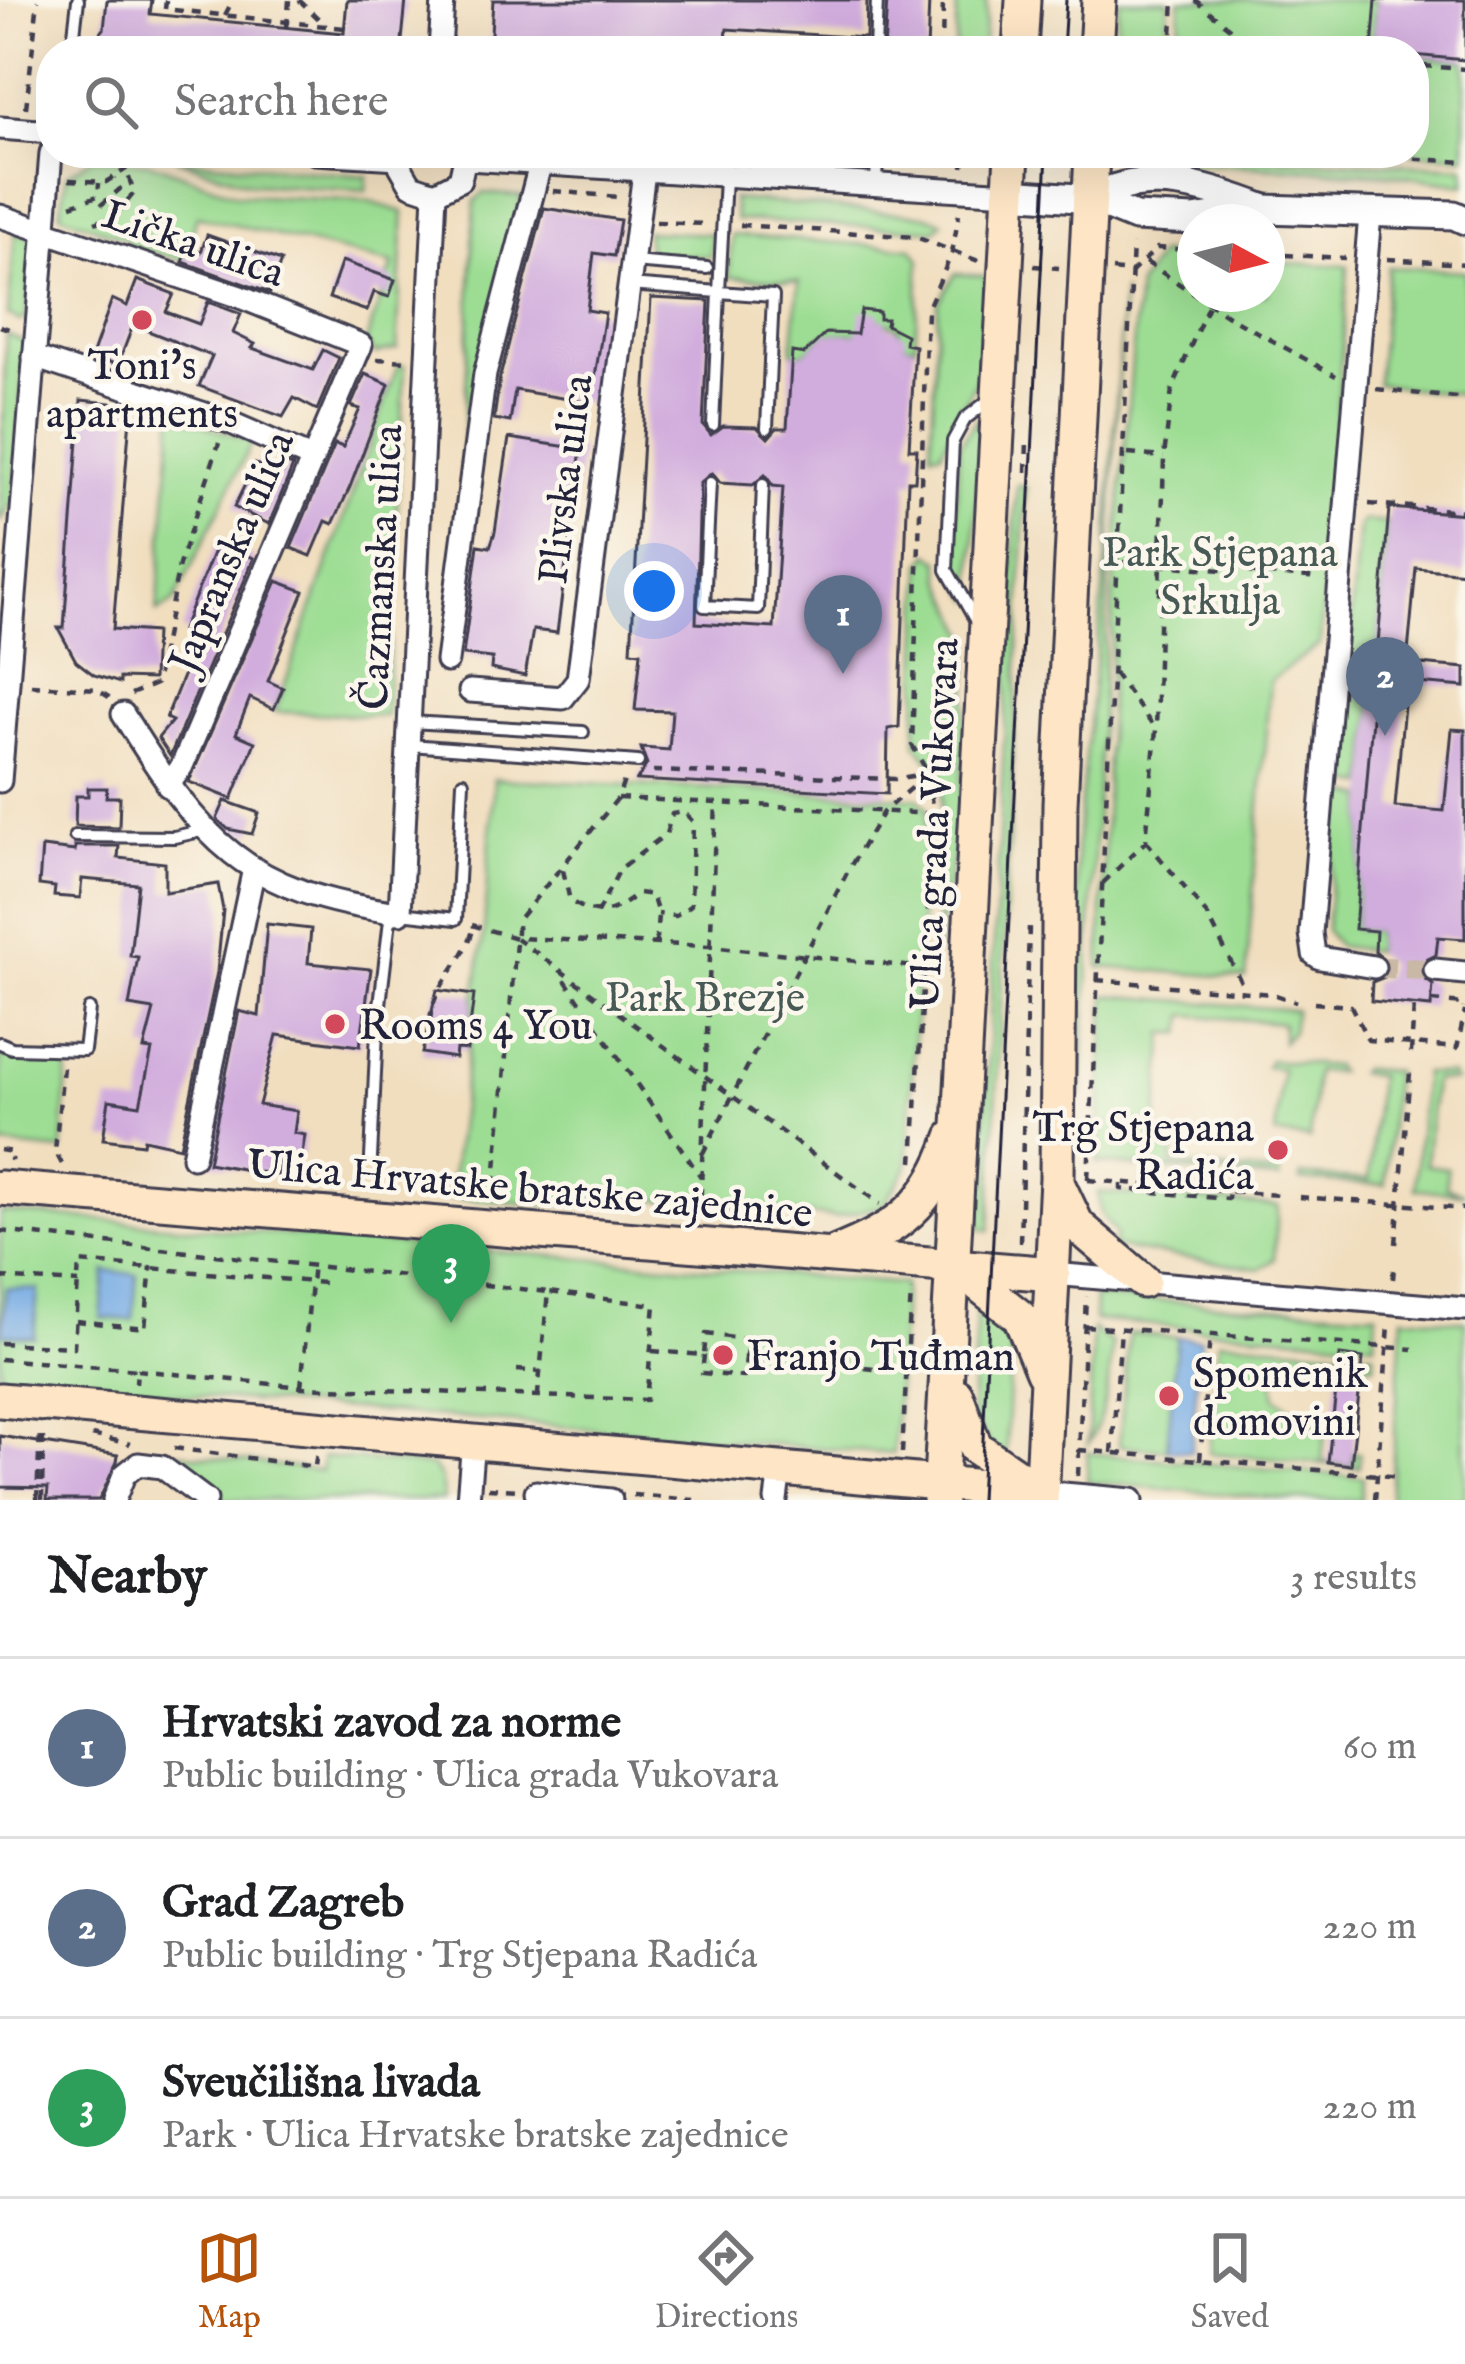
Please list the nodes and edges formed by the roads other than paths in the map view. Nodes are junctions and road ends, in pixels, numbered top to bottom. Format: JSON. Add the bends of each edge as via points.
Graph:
{"nodes":[{"id":1,"x":78,"y":0,"type":"edge"},
{"id":2,"x":443,"y":0,"type":"edge"},
{"id":3,"x":877,"y":0,"type":"edge"},
{"id":4,"x":1023,"y":0,"type":"edge"},
{"id":5,"x":1099,"y":0,"type":"edge"},
{"id":6,"x":74,"y":36,"type":"edge"},
{"id":7,"x":441,"y":36,"type":"edge"},
{"id":8,"x":876,"y":36,"type":"edge"},
{"id":9,"x":1021,"y":36,"type":"edge"},
{"id":10,"x":1097,"y":36,"type":"edge"},
{"id":11,"x":0,"y":128,"type":"edge"},
{"id":12,"x":36,"y":131,"type":"edge"},
{"id":13,"x":50,"y":168,"type":"edge"},
{"id":14,"x":405,"y":168,"type":"edge"},
{"id":15,"x":464,"y":168,"type":"edge"},
{"id":16,"x":539,"y":168,"type":"edge"},
{"id":17,"x":585,"y":168,"type":"edge"},
{"id":18,"x":877,"y":168,"type":"edge"},
{"id":19,"x":1011,"y":168,"type":"edge"},
{"id":20,"x":1092,"y":168,"type":"edge"},
{"id":21,"x":644,"y":172,"type":"junction"},
{"id":22,"x":725,"y":178,"type":"junction"},
{"id":23,"x":876,"y":186,"type":"junction"},
{"id":24,"x":1010,"y":193,"type":"junction"},
{"id":25,"x":436,"y":194,"type":"junction"},
{"id":26,"x":1091,"y":199,"type":"junction"},
{"id":27,"x":1370,"y":214,"type":"junction"},
{"id":28,"x":1461,"y":215,"type":"edge"},
{"id":29,"x":0,"y":216,"type":"edge"},
{"id":30,"x":45,"y":231,"type":"junction"},
{"id":31,"x":707,"y":268,"type":"dead end"},
{"id":32,"x":630,"y":273,"type":"junction"},
{"id":33,"x":719,"y":292,"type":"junction"},
{"id":34,"x":361,"y":345,"type":"joint"},
{"id":35,"x":34,"y":357,"type":"junction"},
{"id":36,"x":713,"y":425,"type":"dead end"},
{"id":37,"x":767,"y":428,"type":"dead end"},
{"id":38,"x":311,"y":458,"type":"junction"},
{"id":39,"x":710,"y":483,"type":"dead end"},
{"id":40,"x":763,"y":485,"type":"dead end"},
{"id":41,"x":9,"y":541,"type":"edge"},
{"id":42,"x":704,"y":606,"type":"junction"},
{"id":43,"x":703,"y":623,"type":"dead end"},
{"id":44,"x":5,"y":640,"type":"edge"},
{"id":45,"x":447,"y":661,"type":"dead end"},
{"id":46,"x":470,"y":691,"type":"dead end"},
{"id":47,"x":120,"y":707,"type":"road end"},
{"id":48,"x":410,"y":722,"type":"junction"},
{"id":49,"x":583,"y":732,"type":"dead end"},
{"id":50,"x":410,"y":745,"type":"junction"},
{"id":51,"x":638,"y":766,"type":"road end"},
{"id":52,"x":0,"y":781,"type":"edge"},
{"id":53,"x":463,"y":782,"type":"dead end"},
{"id":54,"x":168,"y":785,"type":"junction"},
{"id":55,"x":205,"y":830,"type":"junction"},
{"id":56,"x":75,"y":836,"type":"dead end"},
{"id":57,"x":253,"y":873,"type":"junction"},
{"id":58,"x":387,"y":911,"type":"junction"},
{"id":59,"x":1374,"y":967,"type":"tunnel mouth"},
{"id":60,"x":1435,"y":970,"type":"tunnel mouth"},
{"id":61,"x":1465,"y":973,"type":"edge"},
{"id":62,"x":89,"y":1009,"type":"dead end"},
{"id":63,"x":6,"y":1046,"type":"edge"},
{"id":64,"x":963,"y":1110,"type":"junction"},
{"id":65,"x":193,"y":1157,"type":"dead end"},
{"id":66,"x":371,"y":1158,"type":"dead end"},
{"id":67,"x":6,"y":1174,"type":"edge"},
{"id":68,"x":1073,"y":1179,"type":"junction"},
{"id":69,"x":826,"y":1256,"type":"junction"},
{"id":70,"x":955,"y":1267,"type":"junction"},
{"id":71,"x":1053,"y":1274,"type":"junction"},
{"id":72,"x":1143,"y":1281,"type":"junction"},
{"id":73,"x":1465,"y":1309,"type":"edge"},
{"id":74,"x":950,"y":1371,"type":"junction"},
{"id":75,"x":1047,"y":1387,"type":"junction"},
{"id":76,"x":0,"y":1400,"type":"edge"},
{"id":77,"x":473,"y":1440,"type":"junction"},
{"id":78,"x":790,"y":1480,"type":"edge"},
{"id":79,"x":941,"y":1491,"type":"edge"},
{"id":80,"x":536,"y":1492,"type":"dead end"},
{"id":81,"x":1041,"y":1496,"type":"edge"},
{"id":82,"x":114,"y":1500,"type":"edge"},
{"id":83,"x":206,"y":1500,"type":"edge"},
{"id":84,"x":468,"y":1500,"type":"edge"},
{"id":85,"x":611,"y":1500,"type":"edge"},
{"id":86,"x":872,"y":1500,"type":"edge"},
{"id":87,"x":1132,"y":1500,"type":"edge"}],
"edges":[{"from":1,"to":6,"type":"lane"},
{"from":2,"to":7,"type":"street"},
{"from":3,"to":8,"type":"lane"},
{"from":4,"to":9,"type":"main road"},
{"from":5,"to":10,"type":"main road"},
{"from":11,"to":12,"type":"street"},
{"from":13,"to":30,"type":"street"},
{"from":14,"to":25,"type":"street","via":[[411,185]]},
{"from":15,"to":25,"type":"street","via":[[460,180]]},
{"from":16,"to":45,"type":"street","via":[[485,374]]},
{"from":17,"to":21,"type":"street"},
{"from":18,"to":23,"type":"lane"},
{"from":19,"to":24,"type":"main road","name":"Ulica grada Vukovara"},
{"from":20,"to":26,"type":"main road"},
{"from":21,"to":22,"type":"street"},
{"from":21,"to":32,"type":"street","name":"Plivska ulica"},
{"from":22,"to":23,"type":"street"},
{"from":22,"to":33,"type":"lane"},
{"from":23,"to":24,"type":"street"},
{"from":24,"to":26,"type":"street"},
{"from":24,"to":64,"type":"main road","name":"Ulica grada Vukovara"},
{"from":25,"to":48,"type":"street","name":"Čazmanska ulica"},
{"from":26,"to":27,"type":"street","via":[[1135,218],[1193,220],[1265,209]]},
{"from":26,"to":68,"type":"main road","via":[[1060,804]]},
{"from":27,"to":28,"type":"street"},
{"from":27,"to":59,"type":"street","via":[[1311,933],[1320,958]]},
{"from":29,"to":30,"type":"street","name":"Lička ulica"},
{"from":30,"to":34,"type":"street","name":"Lička ulica"},
{"from":30,"to":35,"type":"street"},
{"from":31,"to":32,"type":"lane"},
{"from":32,"to":33,"type":"lane"},
{"from":32,"to":46,"type":"street","name":"Plivska ulica","via":[[574,689],[563,698]]},
{"from":33,"to":36,"type":"lane"},
{"from":33,"to":37,"type":"lane","via":[[773,296]]},
{"from":34,"to":38,"type":"street","name":"Japranska ulica"},
{"from":35,"to":38,"type":"street"},
{"from":35,"to":41,"type":"street"},
{"from":38,"to":54,"type":"street","name":"Japranska ulica"},
{"from":39,"to":42,"type":"lane"},
{"from":40,"to":42,"type":"lane","via":[[758,609]]},
{"from":41,"to":44,"type":"street"},
{"from":42,"to":43,"type":"lane"},
{"from":44,"to":52,"type":"street"},
{"from":47,"to":54,"type":"street"},
{"from":48,"to":49,"type":"lane"},
{"from":48,"to":50,"type":"street","name":"Čazmanska ulica"},
{"from":50,"to":51,"type":"lane"},
{"from":50,"to":58,"type":"street","name":"Čazmanska ulica"},
{"from":53,"to":58,"type":"lane","via":[[456,920]]},
{"from":54,"to":55,"type":"street"},
{"from":55,"to":56,"type":"lane"},
{"from":55,"to":57,"type":"street"},
{"from":57,"to":58,"type":"street"},
{"from":57,"to":65,"type":"street"},
{"from":58,"to":66,"type":"lane"},
{"from":60,"to":61,"type":"street"},
{"from":62,"to":63,"type":"lane","via":[[84,1050]]},
{"from":64,"to":69,"type":"main road","via":[[946,1161],[913,1211],[881,1235]]},
{"from":64,"to":70,"type":"main road","name":"Ulica grada Vukovara"},
{"from":67,"to":69,"type":"main road","name":"Ulica Hrvatske bratske zajednice"},
{"from":68,"to":71,"type":"main road"},
{"from":68,"to":72,"type":"main road","via":[[1077,1225]]},
{"from":69,"to":70,"type":"main road","name":"Ulica Hrvatske bratske zajednice"},
{"from":70,"to":71,"type":"main road","name":"Ulica Hrvatske bratske zajednice"},
{"from":70,"to":74,"type":"main road","name":"Ulica grada Vukovara"},
{"from":70,"to":75,"type":"main road","via":[[1019,1316]]},
{"from":71,"to":72,"type":"street"},
{"from":71,"to":75,"type":"main road"},
{"from":72,"to":73,"type":"street"},
{"from":74,"to":79,"type":"main road","name":"Ulica grada Vukovara"},
{"from":74,"to":81,"type":"main road","via":[[975,1447]]},
{"from":75,"to":81,"type":"main road"},
{"from":76,"to":77,"type":"main road"},
{"from":77,"to":78,"type":"main road"},
{"from":77,"to":84,"type":"street"},
{"from":78,"to":79,"type":"main road"},
{"from":78,"to":86,"type":"main road"},
{"from":79,"to":81,"type":"main road"},
{"from":80,"to":85,"type":"street"},
{"from":81,"to":87,"type":"street"},
{"from":82,"to":83,"type":"street","via":[[138,1463],[161,1467]]}]}
